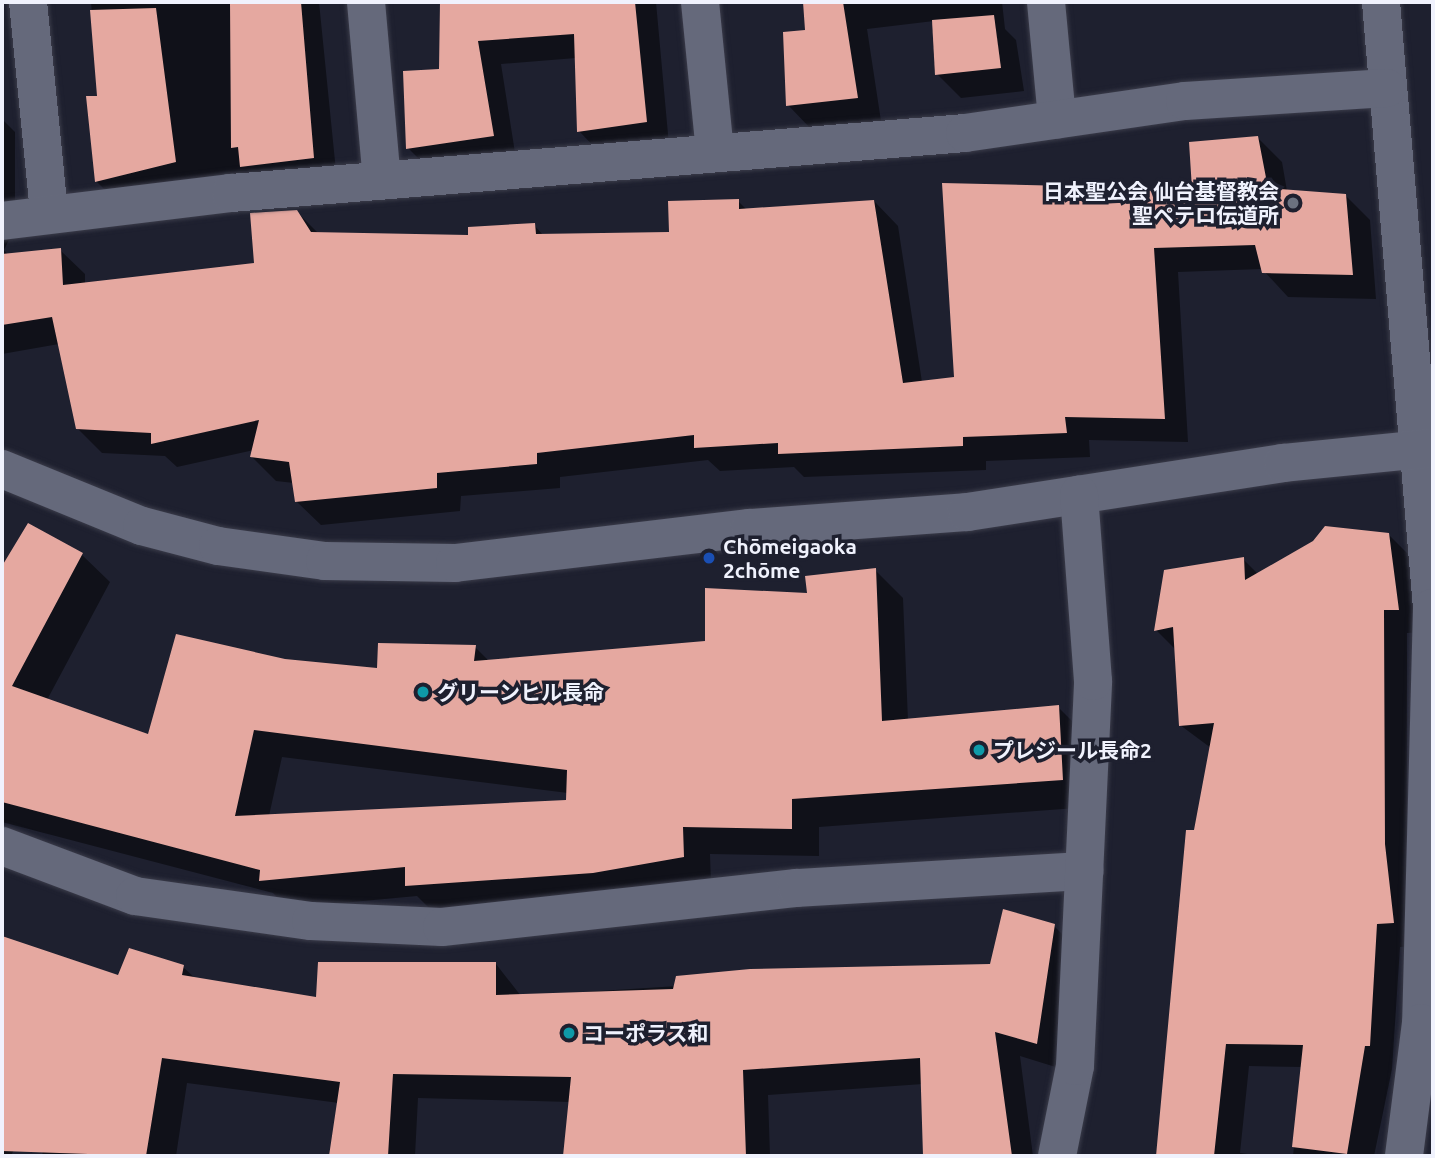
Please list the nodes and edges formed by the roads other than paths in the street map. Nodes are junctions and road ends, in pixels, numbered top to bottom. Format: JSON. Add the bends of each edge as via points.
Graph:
{"nodes":[{"id":1,"x":28,"y":2,"type":"edge"},
{"id":2,"x":366,"y":2,"type":"edge"},
{"id":3,"x":700,"y":2,"type":"edge"},
{"id":4,"x":1046,"y":2,"type":"edge"},
{"id":5,"x":1381,"y":2,"type":"edge"},
{"id":6,"x":1387,"y":88,"type":"junction"},
{"id":7,"x":1057,"y":119,"type":"junction"},
{"id":8,"x":715,"y":152,"type":"junction"},
{"id":9,"x":382,"y":180,"type":"junction"},
{"id":10,"x":49,"y":214,"type":"junction"},
{"id":11,"x":2,"y":221,"type":"edge"},
{"id":12,"x":1428,"y":448,"type":"edge"},
{"id":13,"x":2,"y":468,"type":"edge"},
{"id":14,"x":1079,"y":495,"type":"junction"},
{"id":15,"x":2,"y":846,"type":"edge"},
{"id":16,"x":1084,"y":871,"type":"junction"},
{"id":17,"x":1057,"y":1156,"type":"edge"},
{"id":18,"x":1404,"y":1156,"type":"edge"}],
"edges":[{"from":1,"to":10,"type":"street"},
{"from":2,"to":9,"type":"street"},
{"from":3,"to":8,"type":"street"},
{"from":4,"to":7,"type":"street"},
{"from":5,"to":6,"type":"street"},
{"from":6,"to":7,"type":"street","via":[[1185,101]]},
{"from":6,"to":12,"type":"street"},
{"from":7,"to":8,"type":"street"},
{"from":8,"to":9,"type":"street"},
{"from":9,"to":10,"type":"street"},
{"from":10,"to":11,"type":"street"},
{"from":12,"to":14,"type":"street"},
{"from":12,"to":18,"type":"street","via":[[1432,608],[1421,1024]]},
{"from":13,"to":14,"type":"street","via":[[142,526],[218,546],[338,561],[455,563],[750,528],[967,513]]},
{"from":14,"to":16,"type":"street","via":[[1093,681]]},
{"from":15,"to":16,"type":"street","via":[[135,896],[311,921],[442,927],[797,888]]},
{"from":16,"to":17,"type":"street","via":[[1075,1066]]}]}
